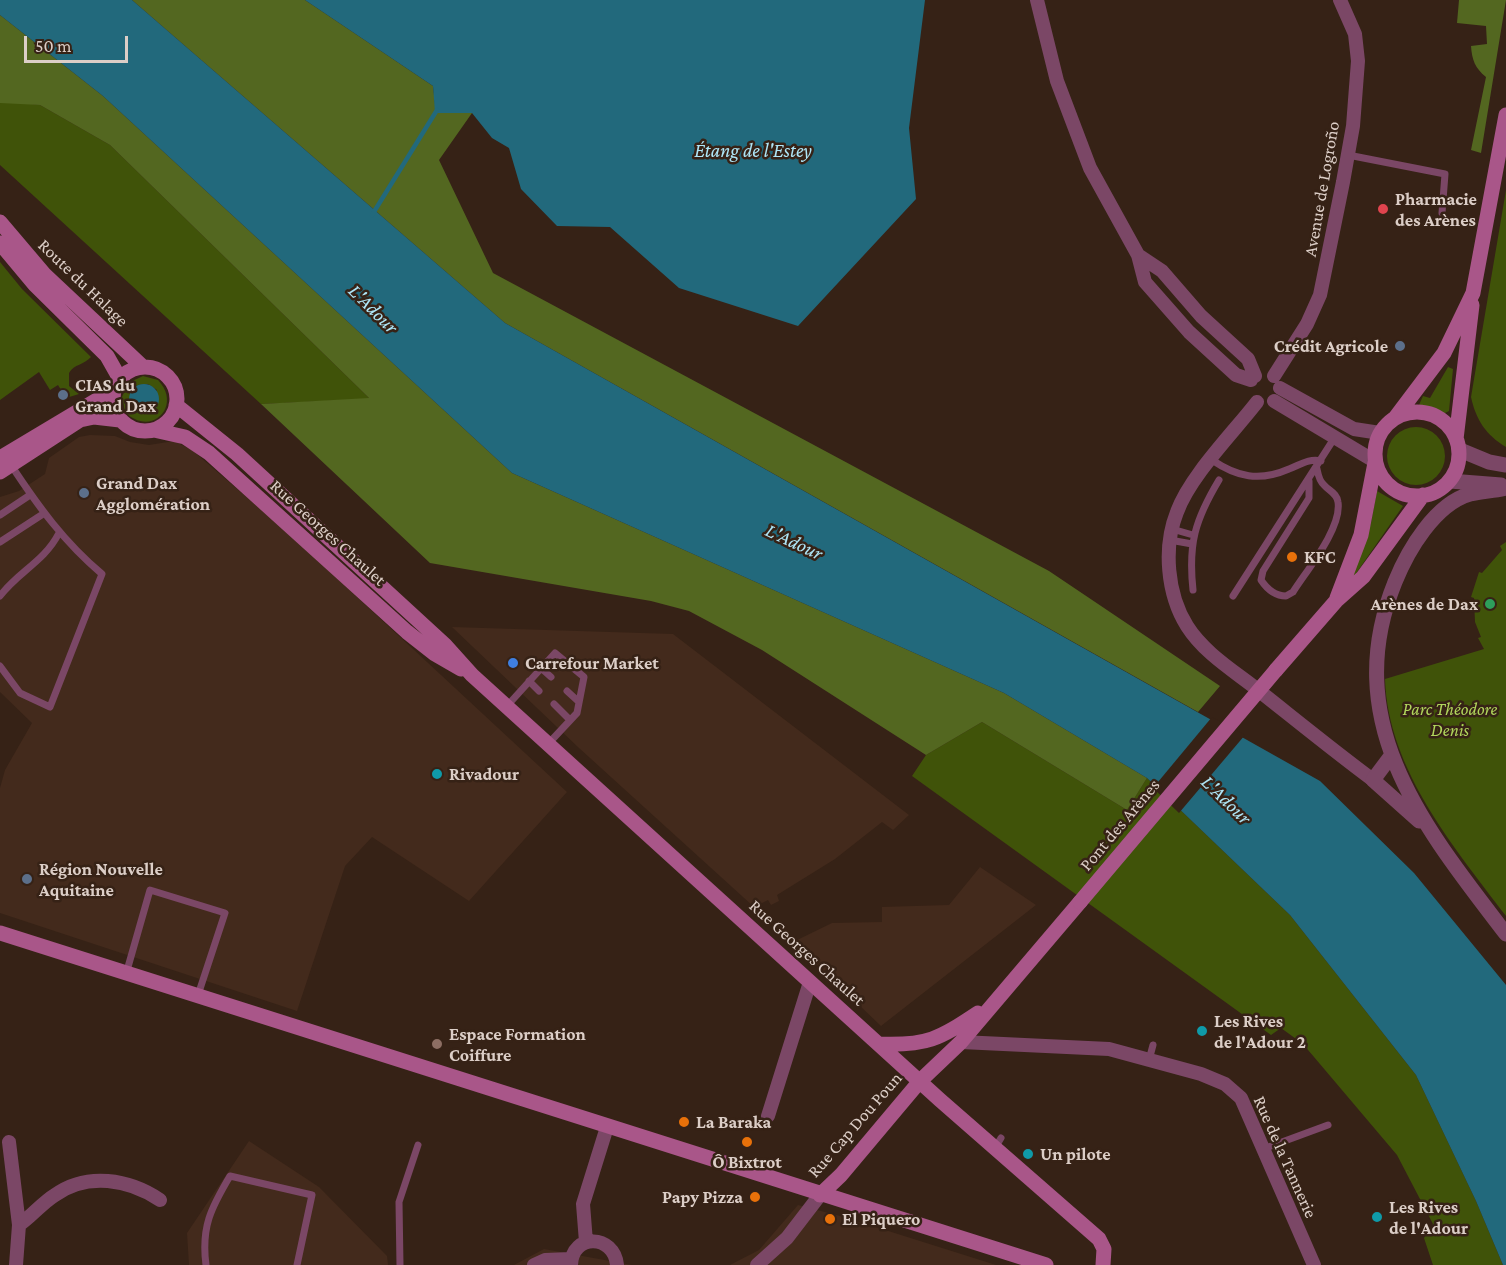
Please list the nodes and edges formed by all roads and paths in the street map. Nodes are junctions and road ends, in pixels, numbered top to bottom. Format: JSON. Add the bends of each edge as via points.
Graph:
{"nodes":[{"id":1,"x":1340,"y":0,"type":"edge"},
{"id":2,"x":1037,"y":4,"type":"edge"},
{"id":3,"x":1506,"y":115,"type":"edge"},
{"id":4,"x":1348,"y":155,"type":"junction"},
{"id":5,"x":1442,"y":213,"type":"dead end"},
{"id":6,"x":0,"y":222,"type":"edge"},
{"id":7,"x":0,"y":243,"type":"edge"},
{"id":8,"x":1138,"y":255,"type":"junction"},
{"id":9,"x":1473,"y":293,"type":"junction"},
{"id":10,"x":143,"y":367,"type":"junction"},
{"id":11,"x":1253,"y":378,"type":"junction"},
{"id":12,"x":120,"y":379,"type":"junction"},
{"id":13,"x":1276,"y":388,"type":"junction"},
{"id":14,"x":113,"y":394,"type":"junction"},
{"id":15,"x":1257,"y":402,"type":"junction"},
{"id":16,"x":176,"y":405,"type":"junction"},
{"id":17,"x":1395,"y":418,"type":"junction"},
{"id":18,"x":120,"y":420,"type":"junction"},
{"id":19,"x":154,"y":430,"type":"junction"},
{"id":20,"x":1380,"y":433,"type":"junction"},
{"id":21,"x":1335,"y":437,"type":"junction"},
{"id":22,"x":1458,"y":445,"type":"junction"},
{"id":23,"x":1212,"y":460,"type":"junction"},
{"id":24,"x":1321,"y":461,"type":"junction"},
{"id":25,"x":1376,"y":462,"type":"junction"},
{"id":26,"x":4,"y":465,"type":"edge"},
{"id":27,"x":1506,"y":465,"type":"edge"},
{"id":28,"x":1317,"y":469,"type":"junction"},
{"id":29,"x":1219,"y":480,"type":"dead end"},
{"id":30,"x":1309,"y":481,"type":"junction"},
{"id":31,"x":1450,"y":481,"type":"junction"},
{"id":32,"x":1506,"y":487,"type":"edge"},
{"id":33,"x":30,"y":495,"type":"junction"},
{"id":34,"x":1423,"y":495,"type":"junction"},
{"id":35,"x":43,"y":514,"type":"junction"},
{"id":36,"x":0,"y":515,"type":"edge"},
{"id":37,"x":59,"y":533,"type":"junction"},
{"id":38,"x":1171,"y":535,"type":"junction"},
{"id":39,"x":1193,"y":535,"type":"junction"},
{"id":40,"x":0,"y":542,"type":"edge"},
{"id":41,"x":1192,"y":544,"type":"junction"},
{"id":42,"x":1193,"y":590,"type":"dead end"},
{"id":43,"x":0,"y":596,"type":"edge"},
{"id":44,"x":1233,"y":596,"type":"dead end"},
{"id":45,"x":1336,"y":601,"type":"junction"},
{"id":46,"x":0,"y":666,"type":"edge"},
{"id":47,"x":541,"y":668,"type":"junction"},
{"id":48,"x":472,"y":675,"type":"junction"},
{"id":49,"x":551,"y":677,"type":"dead end"},
{"id":50,"x":529,"y":681,"type":"junction"},
{"id":51,"x":539,"y":691,"type":"dead end"},
{"id":52,"x":567,"y":691,"type":"dead end"},
{"id":53,"x":579,"y":702,"type":"junction"},
{"id":54,"x":554,"y":704,"type":"dead end"},
{"id":55,"x":507,"y":706,"type":"junction"},
{"id":56,"x":570,"y":720,"type":"junction"},
{"id":57,"x":548,"y":744,"type":"junction"},
{"id":58,"x":1391,"y":756,"type":"junction"},
{"id":59,"x":1372,"y":780,"type":"junction"},
{"id":60,"x":1436,"y":837,"type":"junction"},
{"id":61,"x":0,"y":933,"type":"edge"},
{"id":62,"x":1506,"y":934,"type":"edge"},
{"id":63,"x":126,"y":974,"type":"junction"},
{"id":64,"x":810,"y":982,"type":"junction"},
{"id":65,"x":197,"y":997,"type":"junction"},
{"id":66,"x":993,"y":1002,"type":"junction"},
{"id":67,"x":961,"y":1042,"type":"junction"},
{"id":68,"x":879,"y":1044,"type":"junction"},
{"id":69,"x":1153,"y":1045,"type":"dead end"},
{"id":70,"x":1149,"y":1060,"type":"junction"},
{"id":71,"x":920,"y":1081,"type":"junction"},
{"id":72,"x":768,"y":1116,"type":"dead end"},
{"id":73,"x":1328,"y":1125,"type":"dead end"},
{"id":74,"x":607,"y":1127,"type":"junction"},
{"id":75,"x":9,"y":1142,"type":"dead end"},
{"id":76,"x":418,"y":1145,"type":"dead end"},
{"id":77,"x":1263,"y":1149,"type":"junction"},
{"id":78,"x":820,"y":1195,"type":"junction"},
{"id":79,"x":159,"y":1200,"type":"dead end"},
{"id":80,"x":19,"y":1225,"type":"junction"},
{"id":81,"x":586,"y":1242,"type":"junction"},
{"id":82,"x":571,"y":1262,"type":"edge"},
{"id":83,"x":16,"y":1265,"type":"edge"},
{"id":84,"x":206,"y":1265,"type":"edge"},
{"id":85,"x":297,"y":1265,"type":"edge"},
{"id":86,"x":400,"y":1265,"type":"edge"},
{"id":87,"x":534,"y":1265,"type":"edge"},
{"id":88,"x":617,"y":1265,"type":"edge"},
{"id":89,"x":757,"y":1265,"type":"edge"},
{"id":90,"x":1046,"y":1265,"type":"edge"},
{"id":91,"x":1103,"y":1265,"type":"edge"},
{"id":92,"x":1314,"y":1265,"type":"edge"}],
"edges":[{"from":1,"to":4,"type":"street","name":"Avenue de Logroño","via":[[1355,34],[1358,54]]},
{"from":2,"to":8,"type":"street","via":[[1057,81],[1090,168]]},
{"from":3,"to":9,"type":"main road"},
{"from":4,"to":5,"type":"lane","via":[[1441,172],[1446,178]]},
{"from":4,"to":13,"type":"street","name":"Avenue de Logroño","via":[[1320,295]]},
{"from":6,"to":10,"type":"main road","name":"Route du Halage","via":[[45,275]]},
{"from":7,"to":12,"type":"main road","name":"Route du Halage","via":[[35,285],[107,356]]},
{"from":8,"to":11,"type":"street","via":[[1161,271],[1201,316],[1248,359]]},
{"from":8,"to":11,"type":"street","via":[[1145,282],[1190,332],[1236,375]]},
{"from":9,"to":17,"type":"main road","via":[[1444,353]]},
{"from":9,"to":22,"type":"main road"},
{"from":10,"to":12,"type":"main road"},
{"from":10,"to":16,"type":"main road","via":[[166,375],[175,388]]},
{"from":11,"to":13,"type":"street","via":[[1264,373]]},
{"from":11,"to":15,"type":"street","via":[[1251,394]]},
{"from":12,"to":14,"type":"main road"},
{"from":13,"to":15,"type":"street","via":[[1266,404]]},
{"from":13,"to":20,"type":"street","via":[[1354,429]]},
{"from":13,"to":21,"type":"street"},
{"from":14,"to":18,"type":"main road"},
{"from":14,"to":26,"type":"main road","via":[[97,400]]},
{"from":15,"to":23,"type":"street"},
{"from":16,"to":19,"type":"main road","via":[[172,416]]},
{"from":16,"to":48,"type":"main road","name":"Rue Georges Chaulet","via":[[272,485],[445,645]]},
{"from":17,"to":20,"type":"main road"},
{"from":17,"to":22,"type":"main road","via":[[1410,412],[1435,415],[1445,422]]},
{"from":18,"to":19,"type":"main road","via":[[132,429]]},
{"from":18,"to":26,"type":"main road","via":[[80,420]]},
{"from":19,"to":48,"type":"main road","name":"Rue Georges Chaulet","via":[[186,438],[209,453],[407,632]]},
{"from":20,"to":25,"type":"main road"},
{"from":21,"to":24,"type":"lane"},
{"from":21,"to":25,"type":"street"},
{"from":22,"to":27,"type":"street","via":[[1489,462]]},
{"from":22,"to":31,"type":"main road","via":[[1458,465]]},
{"from":23,"to":24,"type":"lane","via":[[1244,476],[1286,471],[1313,459]]},
{"from":23,"to":38,"type":"street","via":[[1178,510]]},
{"from":24,"to":28,"type":"lane"},
{"from":25,"to":34,"type":"main road","via":[[1383,480],[1392,488],[1403,494]]},
{"from":25,"to":45,"type":"main road","via":[[1361,535]]},
{"from":26,"to":33,"type":"lane"},
{"from":28,"to":30,"type":"lane"},
{"from":28,"to":30,"type":"lane","via":[[1323,485],[1339,500],[1337,518],[1293,592],[1280,596],[1266,587],[1263,571],[1309,498]]},
{"from":29,"to":39,"type":"lane","via":[[1201,509]]},
{"from":30,"to":44,"type":"lane"},
{"from":31,"to":32,"type":"street"},
{"from":31,"to":34,"type":"main road"},
{"from":32,"to":58,"type":"street","via":[[1468,495],[1446,508],[1424,528],[1403,561],[1382,621],[1376,680],[1381,722]]},
{"from":33,"to":35,"type":"lane"},
{"from":33,"to":36,"type":"lane"},
{"from":34,"to":45,"type":"main road","via":[[1363,577]]},
{"from":35,"to":37,"type":"lane"},
{"from":35,"to":40,"type":"lane"},
{"from":37,"to":43,"type":"lane","via":[[49,551]]},
{"from":37,"to":46,"type":"lane","via":[[102,574],[50,707],[20,693]]},
{"from":38,"to":39,"type":"lane"},
{"from":38,"to":41,"type":"lane"},
{"from":38,"to":59,"type":"street","via":[[1169,572],[1187,626],[1198,640]]},
{"from":39,"to":41,"type":"lane"},
{"from":41,"to":42,"type":"lane"},
{"from":45,"to":66,"type":"main road","name":"Pont des Arènes","bridge":true},
{"from":47,"to":49,"type":"lane"},
{"from":47,"to":50,"type":"lane"},
{"from":47,"to":53,"type":"lane","via":[[555,653],[584,677]]},
{"from":48,"to":55,"type":"main road","name":"Rue Georges Chaulet"},
{"from":50,"to":51,"type":"lane"},
{"from":50,"to":55,"type":"lane"},
{"from":52,"to":53,"type":"lane"},
{"from":53,"to":56,"type":"lane","via":[[577,713]]},
{"from":54,"to":56,"type":"lane"},
{"from":55,"to":57,"type":"main road","name":"Rue Georges Chaulet"},
{"from":56,"to":57,"type":"lane"},
{"from":57,"to":64,"type":"main road","name":"Rue Georges Chaulet"},
{"from":58,"to":59,"type":"street"},
{"from":58,"to":60,"type":"street","via":[[1403,785]]},
{"from":59,"to":60,"type":"street"},
{"from":60,"to":62,"type":"street"},
{"from":61,"to":63,"type":"main road"},
{"from":63,"to":65,"type":"main road"},
{"from":63,"to":65,"type":"lane","via":[[150,890],[225,913]]},
{"from":64,"to":68,"type":"main road","name":"Rue Georges Chaulet"},
{"from":64,"to":72,"type":"street"},
{"from":65,"to":74,"type":"main road"},
{"from":66,"to":67,"type":"main road","name":"Rue Cap Dou Poun"},
{"from":66,"to":68,"type":"main road","via":[[942,1037],[917,1045]]},
{"from":67,"to":70,"type":"street","name":"Rue de la Tannerie","via":[[1051,1051],[1109,1049]]},
{"from":67,"to":71,"type":"main road","name":"Rue Cap Dou Poun"},
{"from":68,"to":71,"type":"main road","name":"Rue Georges Chaulet"},
{"from":69,"to":70,"type":"lane"},
{"from":70,"to":77,"type":"street","name":"Rue de la Tannerie","via":[[1225,1084],[1241,1098]]},
{"from":71,"to":78,"type":"main road","name":"Rue Cap Dou Poun"},
{"from":71,"to":91,"type":"main road","name":"Rue Georges Chaulet","via":[[998,1143],[1099,1239],[1104,1249]]},
{"from":73,"to":77,"type":"lane"},
{"from":74,"to":78,"type":"main road"},
{"from":74,"to":81,"type":"street","via":[[583,1204]]},
{"from":75,"to":80,"type":"street"},
{"from":76,"to":86,"type":"lane","via":[[399,1203]]},
{"from":77,"to":92,"type":"street","name":"Rue de la Tannerie"},
{"from":78,"to":89,"type":"street","via":[[787,1238]]},
{"from":78,"to":90,"type":"main road"},
{"from":79,"to":80,"type":"street","via":[[124,1183],[71,1185]]},
{"from":80,"to":83,"type":"street"},
{"from":81,"to":82,"type":"street","via":[[579,1246]]},
{"from":81,"to":88,"type":"street","via":[[594,1240],[608,1245],[614,1251]]},
{"from":82,"to":87,"type":"street","via":[[546,1260]]},
{"from":84,"to":85,"type":"lane","via":[[203,1239],[212,1206],[230,1176],[312,1195]]}]}
